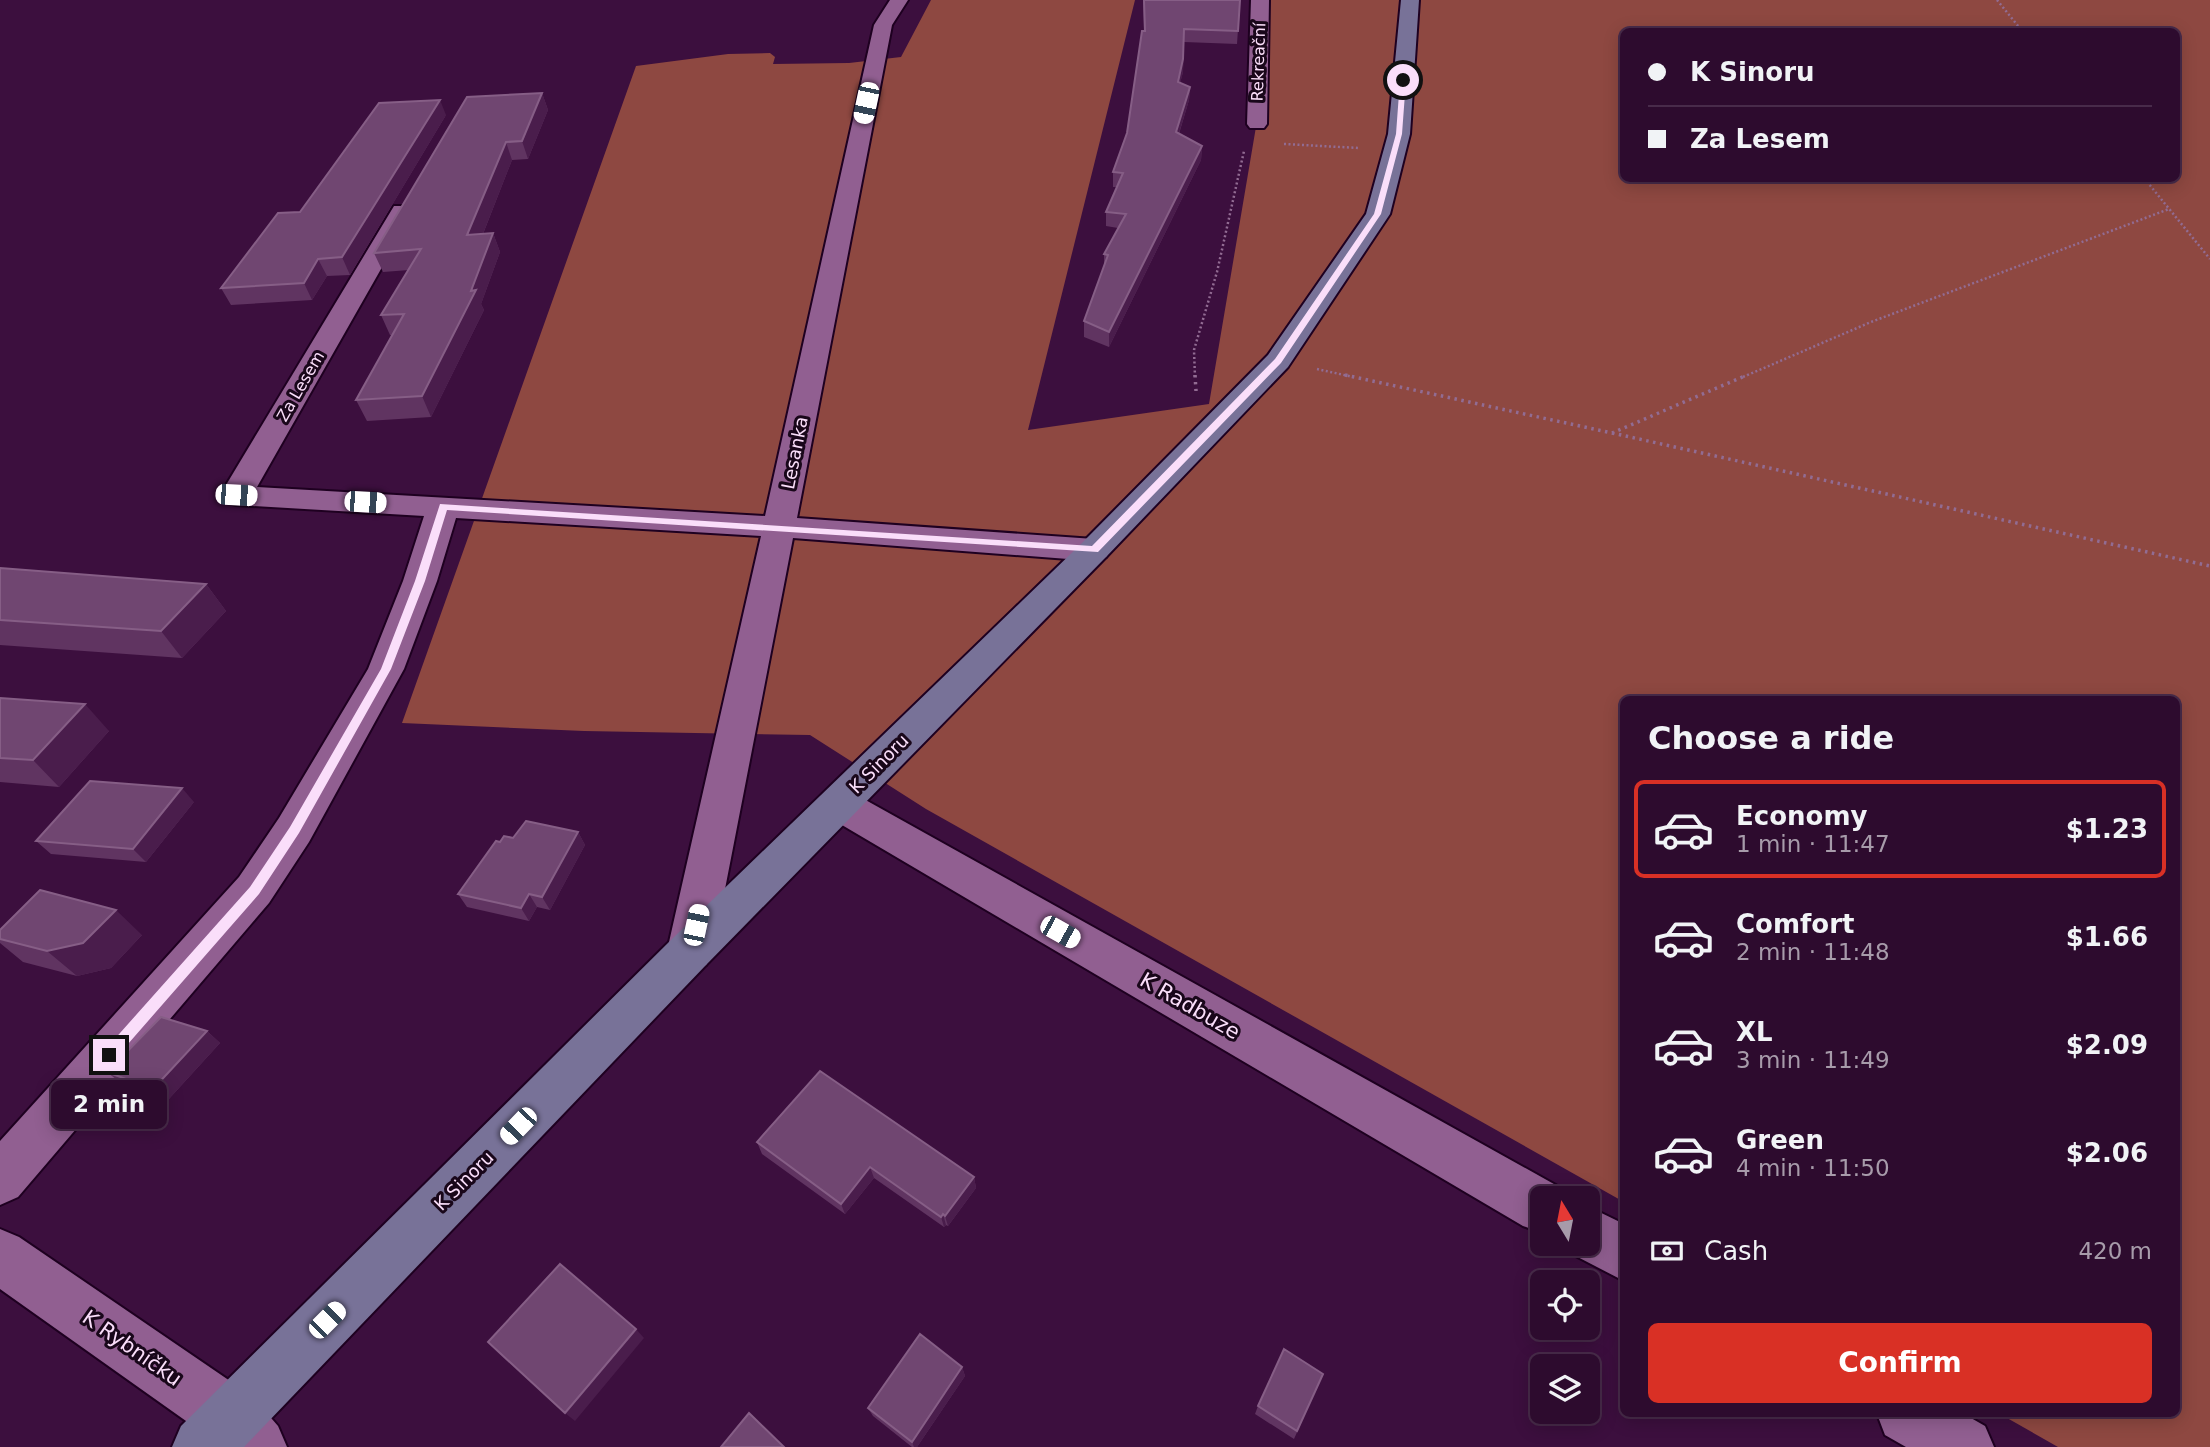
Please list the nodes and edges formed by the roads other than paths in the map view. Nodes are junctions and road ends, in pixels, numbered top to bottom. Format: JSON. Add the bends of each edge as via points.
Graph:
{"nodes":[{"id":1,"x":899,"y":0,"type":"edge"},
{"id":2,"x":1260,"y":0,"type":"edge"},
{"id":3,"x":1410,"y":0,"type":"edge"},
{"id":4,"x":1257,"y":124,"type":"dead end"},
{"id":5,"x":419,"y":182,"type":"edge"},
{"id":6,"x":443,"y":506,"type":"junction"},
{"id":7,"x":781,"y":527,"type":"junction"},
{"id":8,"x":1094,"y":550,"type":"junction"},
{"id":9,"x":839,"y":804,"type":"junction"},
{"id":10,"x":690,"y":951,"type":"junction"},
{"id":11,"x":0,"y":1179,"type":"edge"},
{"id":12,"x":1530,"y":1200,"type":"edge"},
{"id":13,"x":1600,"y":1240,"type":"edge"},
{"id":14,"x":1620,"y":1252,"type":"edge"},
{"id":15,"x":0,"y":1256,"type":"edge"},
{"id":16,"x":1911,"y":1417,"type":"edge"},
{"id":17,"x":230,"y":1437,"type":"edge"},
{"id":18,"x":1964,"y":1447,"type":"edge"}],
"edges":[{"from":1,"to":7,"type":"street","name":"Lesanka","via":[[883,25]]},
{"from":2,"to":4,"type":"street","name":"Rekreační"},
{"from":3,"to":8,"type":"street","name":"K Sinoru","via":[[1399,134],[1378,214],[1278,361]]},
{"from":5,"to":6,"type":"street","name":"Za Lesem","via":[[236,495]]},
{"from":6,"to":7,"type":"street","name":"Za Lesem"},
{"from":6,"to":11,"type":"street","via":[[386,669],[294,830],[254,890]]},
{"from":7,"to":8,"type":"street","name":"Za Lesem"},
{"from":7,"to":10,"type":"street","name":"Lesanka"},
{"from":8,"to":9,"type":"street","name":"K Sinoru"},
{"from":9,"to":10,"type":"street","name":"K Sinoru"},
{"from":9,"to":12,"type":"street","name":"K Radbuze"},
{"from":10,"to":17,"type":"street","name":"K Sinoru"},
{"from":13,"to":14,"type":"street"},
{"from":15,"to":17,"type":"street","name":"K Rybníčku"},
{"from":16,"to":18,"type":"street"}]}
